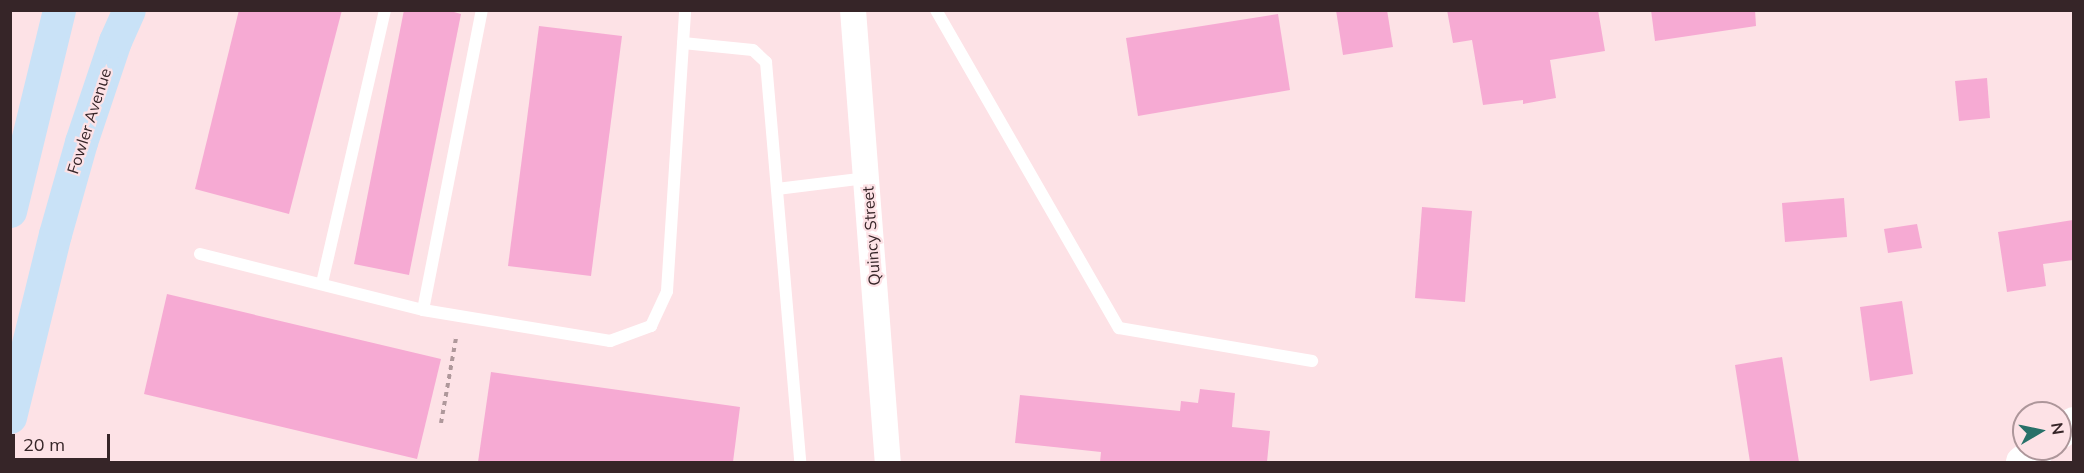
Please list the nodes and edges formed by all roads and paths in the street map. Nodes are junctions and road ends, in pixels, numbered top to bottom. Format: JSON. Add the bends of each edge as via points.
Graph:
{"nodes":[{"id":1,"x":59,"y":10,"type":"edge"},
{"id":2,"x":129,"y":10,"type":"edge"},
{"id":3,"x":385,"y":10,"type":"edge"},
{"id":4,"x":482,"y":10,"type":"edge"},
{"id":5,"x":685,"y":10,"type":"edge"},
{"id":6,"x":853,"y":10,"type":"edge"},
{"id":7,"x":936,"y":10,"type":"edge"},
{"id":8,"x":683,"y":44,"type":"junction"},
{"id":9,"x":867,"y":178,"type":"junction"},
{"id":10,"x":777,"y":189,"type":"junction"},
{"id":11,"x":10,"y":211,"type":"edge"},
{"id":12,"x":200,"y":254,"type":"dead end"},
{"id":13,"x":322,"y":284,"type":"junction"},
{"id":14,"x":423,"y":310,"type":"junction"},
{"id":15,"x":460,"y":316,"type":"junction"},
{"id":16,"x":1312,"y":361,"type":"dead end"},
{"id":17,"x":10,"y":417,"type":"edge"},
{"id":18,"x":441,"y":423,"type":"dead end"},
{"id":19,"x":800,"y":462,"type":"edge"},
{"id":20,"x":888,"y":462,"type":"edge"}],
"edges":[{"from":1,"to":11,"type":"main road"},
{"from":2,"to":17,"type":"main road","name":"Fowler Avenue","via":[[81,142]]},
{"from":3,"to":13,"type":"lane"},
{"from":4,"to":14,"type":"lane"},
{"from":5,"to":8,"type":"lane"},
{"from":6,"to":9,"type":"street","name":"Quincy Street"},
{"from":7,"to":16,"type":"lane","via":[[1119,328]]},
{"from":8,"to":10,"type":"lane","via":[[753,50],[766,62]]},
{"from":8,"to":15,"type":"lane","via":[[667,291],[651,326],[610,341]]},
{"from":9,"to":10,"type":"lane"},
{"from":9,"to":20,"type":"street","name":"Quincy Street"},
{"from":10,"to":19,"type":"lane"},
{"from":12,"to":13,"type":"lane"},
{"from":13,"to":14,"type":"lane"},
{"from":14,"to":15,"type":"lane"},
{"from":15,"to":18,"type":"path"}]}
